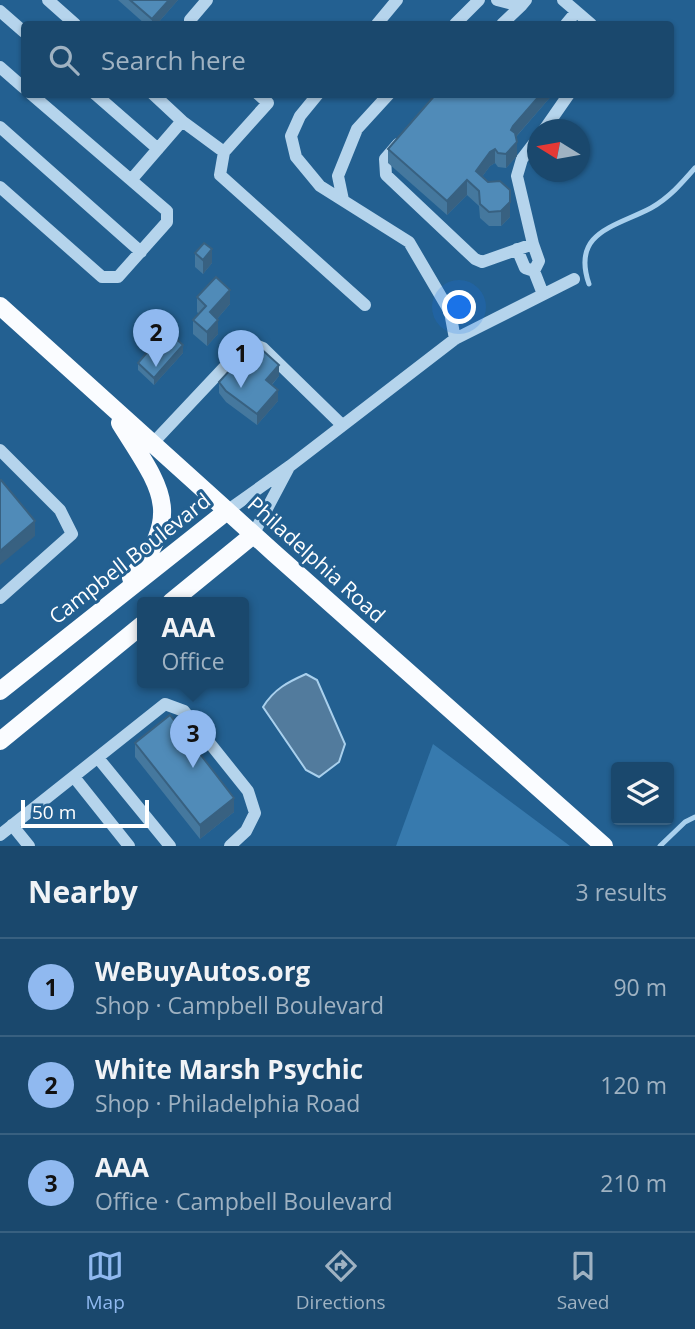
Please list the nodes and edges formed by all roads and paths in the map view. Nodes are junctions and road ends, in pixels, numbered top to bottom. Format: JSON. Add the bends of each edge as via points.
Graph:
{"nodes":[{"id":1,"x":48,"y":0,"type":"edge"},
{"id":2,"x":207,"y":0,"type":"edge"},
{"id":3,"x":397,"y":0,"type":"edge"},
{"id":4,"x":478,"y":0,"type":"edge"},
{"id":5,"x":497,"y":0,"type":"edge"},
{"id":6,"x":563,"y":0,"type":"edge"},
{"id":7,"x":523,"y":3,"type":"edge"},
{"id":8,"x":0,"y":11,"type":"edge"},
{"id":9,"x":576,"y":12,"type":"junction"},
{"id":10,"x":72,"y":21,"type":"edge"},
{"id":11,"x":190,"y":21,"type":"edge"},
{"id":12,"x":380,"y":21,"type":"edge"},
{"id":13,"x":458,"y":21,"type":"edge"},
{"id":14,"x":505,"y":21,"type":"edge"},
{"id":15,"x":568,"y":21,"type":"edge"},
{"id":16,"x":586,"y":21,"type":"edge"},
{"id":17,"x":21,"y":29,"type":"edge"},
{"id":18,"x":0,"y":67,"type":"edge"},
{"id":19,"x":21,"y":86,"type":"edge"},
{"id":20,"x":37,"y":98,"type":"edge"},
{"id":21,"x":100,"y":98,"type":"edge"},
{"id":22,"x":157,"y":98,"type":"edge"},
{"id":23,"x":262,"y":98,"type":"edge"},
{"id":24,"x":315,"y":98,"type":"edge"},
{"id":25,"x":385,"y":98,"type":"edge"},
{"id":26,"x":566,"y":98,"type":"edge"},
{"id":27,"x":552,"y":119,"type":"edge"},
{"id":28,"x":182,"y":121,"type":"junction"},
{"id":29,"x":0,"y":127,"type":"edge"},
{"id":30,"x":409,"y":131,"type":"edge"},
{"id":31,"x":158,"y":149,"type":"junction"},
{"id":32,"x":224,"y":152,"type":"junction"},
{"id":33,"x":527,"y":152,"type":"edge"},
{"id":34,"x":131,"y":180,"type":"junction"},
{"id":35,"x":0,"y":187,"type":"edge"},
{"id":36,"x":342,"y":200,"type":"junction"},
{"id":37,"x":533,"y":244,"type":"junction"},
{"id":38,"x":517,"y":249,"type":"junction"},
{"id":39,"x":141,"y":252,"type":"junction"},
{"id":40,"x":534,"y":271,"type":"junction"},
{"id":41,"x":574,"y":279,"type":"dead end"},
{"id":42,"x":543,"y":294,"type":"junction"},
{"id":43,"x":365,"y":305,"type":"dead end"},
{"id":44,"x":0,"y":306,"type":"edge"},
{"id":45,"x":455,"y":339,"type":"junction"},
{"id":46,"x":109,"y":405,"type":"junction"},
{"id":47,"x":342,"y":425,"type":"junction"},
{"id":48,"x":152,"y":444,"type":"junction"},
{"id":49,"x":0,"y":450,"type":"edge"},
{"id":50,"x":11,"y":461,"type":"junction"},
{"id":51,"x":290,"y":466,"type":"junction"},
{"id":52,"x":0,"y":470,"type":"edge"},
{"id":53,"x":227,"y":511,"type":"junction"},
{"id":54,"x":253,"y":535,"type":"junction"},
{"id":55,"x":177,"y":597,"type":"edge"},
{"id":56,"x":0,"y":598,"type":"edge"},
{"id":57,"x":110,"y":605,"type":"junction"},
{"id":58,"x":137,"y":629,"type":"edge"},
{"id":59,"x":0,"y":691,"type":"edge"},
{"id":60,"x":0,"y":741,"type":"edge"},
{"id":61,"x":98,"y":758,"type":"junction"},
{"id":62,"x":74,"y":777,"type":"junction"},
{"id":63,"x":12,"y":825,"type":"junction"},
{"id":64,"x":0,"y":835,"type":"edge"},
{"id":65,"x":126,"y":844,"type":"edge"},
{"id":66,"x":29,"y":846,"type":"edge"},
{"id":67,"x":170,"y":846,"type":"edge"},
{"id":68,"x":230,"y":846,"type":"edge"},
{"id":69,"x":604,"y":846,"type":"edge"}],
"edges":[{"from":1,"to":10,"type":"street"},
{"from":2,"to":11,"type":"street"},
{"from":3,"to":12,"type":"street"},
{"from":4,"to":13,"type":"street"},
{"from":5,"to":7,"type":"street"},
{"from":6,"to":9,"type":"street"},
{"from":7,"to":14,"type":"street"},
{"from":8,"to":17,"type":"street"},
{"from":9,"to":15,"type":"street"},
{"from":9,"to":16,"type":"street"},
{"from":18,"to":19,"type":"street"},
{"from":20,"to":34,"type":"street"},
{"from":21,"to":31,"type":"street"},
{"from":22,"to":28,"type":"street"},
{"from":23,"to":32,"type":"street","via":[[268,103]]},
{"from":24,"to":36,"type":"street","via":[[291,136],[296,157],[320,186]]},
{"from":25,"to":36,"type":"street","via":[[356,129],[338,176]]},
{"from":26,"to":27,"type":"street"},
{"from":28,"to":31,"type":"street"},
{"from":28,"to":32,"type":"street"},
{"from":29,"to":39,"type":"street"},
{"from":30,"to":38,"type":"street","via":[[385,159],[386,175],[475,259],[482,262]]},
{"from":31,"to":34,"type":"street"},
{"from":32,"to":43,"type":"street","via":[[220,175]]},
{"from":33,"to":37,"type":"street","via":[[517,176]]},
{"from":34,"to":39,"type":"street","via":[[167,211],[167,222]]},
{"from":35,"to":39,"type":"street","via":[[102,277],[118,277]]},
{"from":36,"to":45,"type":"street","via":[[409,242],[450,312]]},
{"from":37,"to":38,"type":"street"},
{"from":37,"to":40,"type":"street","via":[[539,261]]},
{"from":38,"to":40,"type":"street","via":[[525,268]]},
{"from":40,"to":42,"type":"street"},
{"from":41,"to":42,"type":"street","name":"Campbell Boulevard"},
{"from":42,"to":45,"type":"street","name":"Campbell Boulevard"},
{"from":44,"to":46,"type":"main road","name":"Philadelphia Road"},
{"from":45,"to":47,"type":"street","name":"Campbell Boulevard"},
{"from":46,"to":48,"type":"main road","name":"Philadelphia Road"},
{"from":46,"to":57,"type":"main road","via":[[146,466],[162,507],[159,538],[152,552]]},
{"from":47,"to":48,"type":"street","via":[[263,348],[248,342]]},
{"from":47,"to":51,"type":"street","name":"Campbell Boulevard"},
{"from":48,"to":53,"type":"main road","name":"Philadelphia Road"},
{"from":49,"to":50,"type":"street"},
{"from":50,"to":52,"type":"street"},
{"from":50,"to":56,"type":"street","via":[[60,510],[72,534]]},
{"from":51,"to":53,"type":"street","name":"Campbell Boulevard"},
{"from":51,"to":54,"type":"street","name":"Campbell Boulevard"},
{"from":53,"to":54,"type":"main road","name":"Philadelphia Road"},
{"from":53,"to":57,"type":"main road","name":"Campbell Boulevard"},
{"from":54,"to":55,"type":"main road","name":"Campbell Boulevard"},
{"from":54,"to":69,"type":"main road","name":"Philadelphia Road"},
{"from":57,"to":59,"type":"main road","name":"Campbell Boulevard"},
{"from":58,"to":60,"type":"main road"},
{"from":61,"to":62,"type":"street"},
{"from":61,"to":67,"type":"street"},
{"from":61,"to":68,"type":"street","via":[[165,704],[184,711],[248,791],[255,813],[246,831]]},
{"from":62,"to":63,"type":"street"},
{"from":62,"to":65,"type":"street"},
{"from":63,"to":64,"type":"street"},
{"from":63,"to":66,"type":"street"}]}
